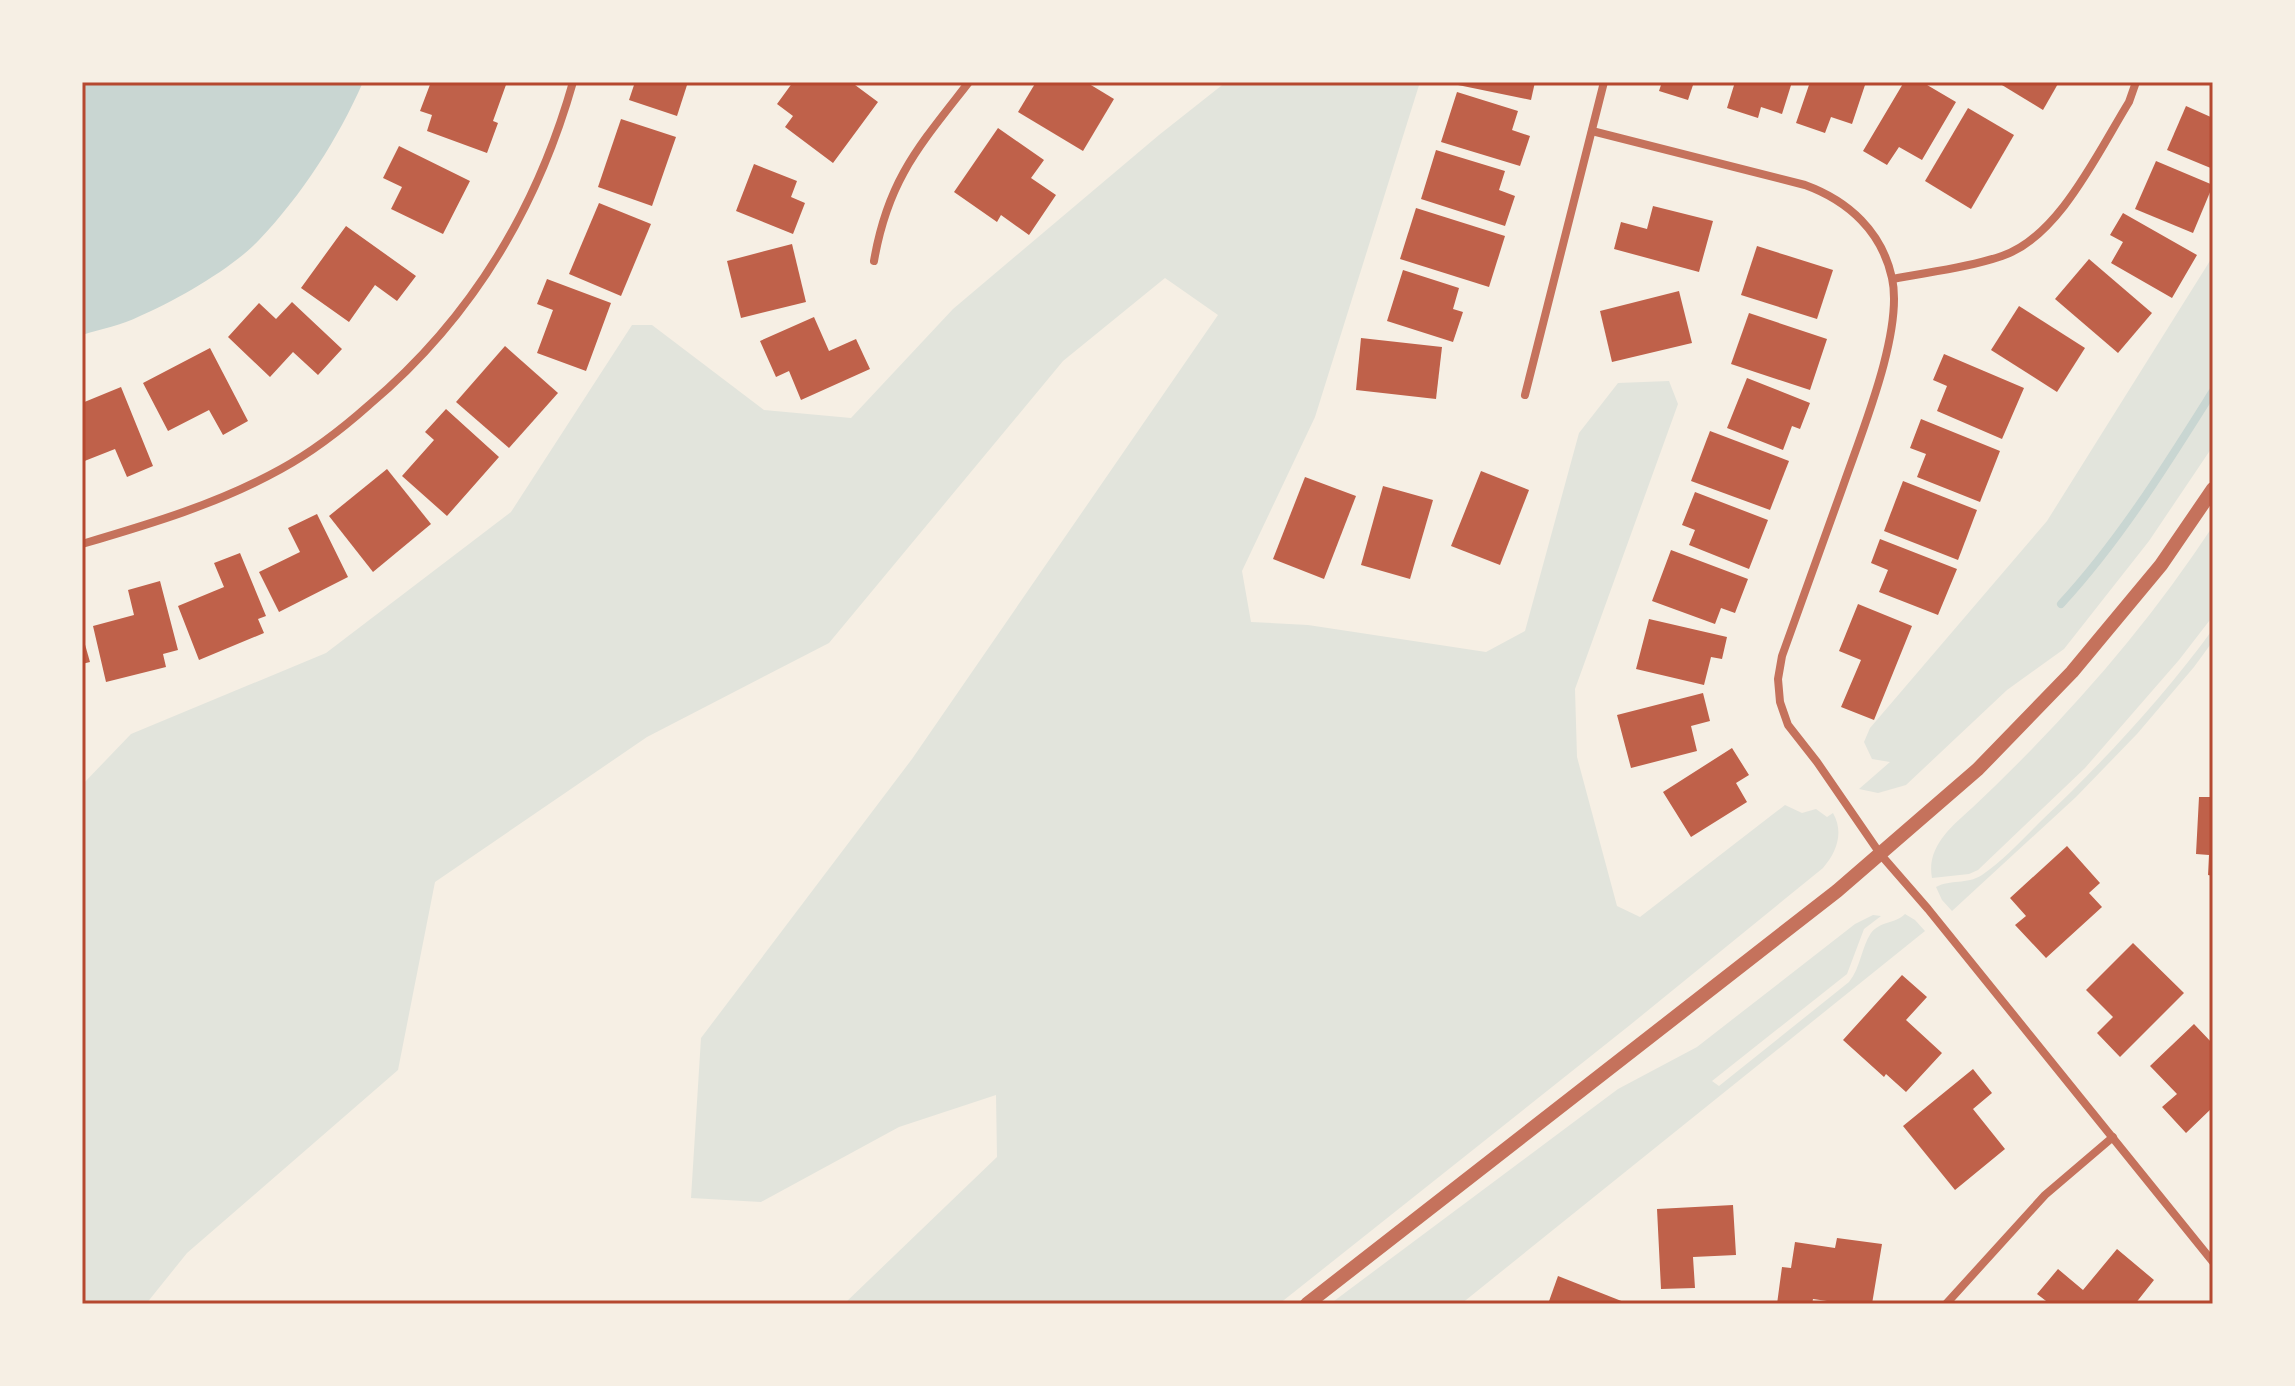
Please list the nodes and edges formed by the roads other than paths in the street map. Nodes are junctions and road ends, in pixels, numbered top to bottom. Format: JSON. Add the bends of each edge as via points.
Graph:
{"nodes":[{"id":1,"x":573,"y":82,"type":"edge"},
{"id":2,"x":969,"y":82,"type":"edge"},
{"id":3,"x":1604,"y":82,"type":"edge"},
{"id":4,"x":2136,"y":82,"type":"edge"},
{"id":5,"x":1592,"y":131,"type":"junction"},
{"id":6,"x":874,"y":261,"type":"dead end"},
{"id":7,"x":1893,"y":279,"type":"junction"},
{"id":8,"x":1525,"y":395,"type":"dead end"},
{"id":9,"x":2213,"y":489,"type":"edge"},
{"id":10,"x":82,"y":544,"type":"edge"},
{"id":11,"x":1881,"y":855,"type":"junction"},
{"id":12,"x":2113,"y":1137,"type":"junction"},
{"id":13,"x":2213,"y":1262,"type":"edge"},
{"id":14,"x":1307,"y":1304,"type":"edge"},
{"id":15,"x":1946,"y":1304,"type":"edge"}],
"edges":[{"from":1,"to":10,"type":"street","via":[[535,188],[503,250],[434,344],[400,379],[344,427],[283,468],[173,517]]},
{"from":2,"to":6,"type":"street","via":[[907,162],[879,229]]},
{"from":3,"to":5,"type":"street"},
{"from":4,"to":7,"type":"street","via":[[2129,102],[2046,228],[2001,257]]},
{"from":5,"to":7,"type":"street","via":[[1822,191],[1865,223]]},
{"from":5,"to":8,"type":"street"},
{"from":7,"to":11,"type":"street","via":[[1894,324],[1778,679],[1788,725]]},
{"from":9,"to":11,"type":"street","via":[[2161,565],[2072,672],[1978,769]]},
{"from":11,"to":12,"type":"street"},
{"from":11,"to":14,"type":"street"},
{"from":12,"to":13,"type":"street"},
{"from":12,"to":15,"type":"street","via":[[2045,1195]]}]}
